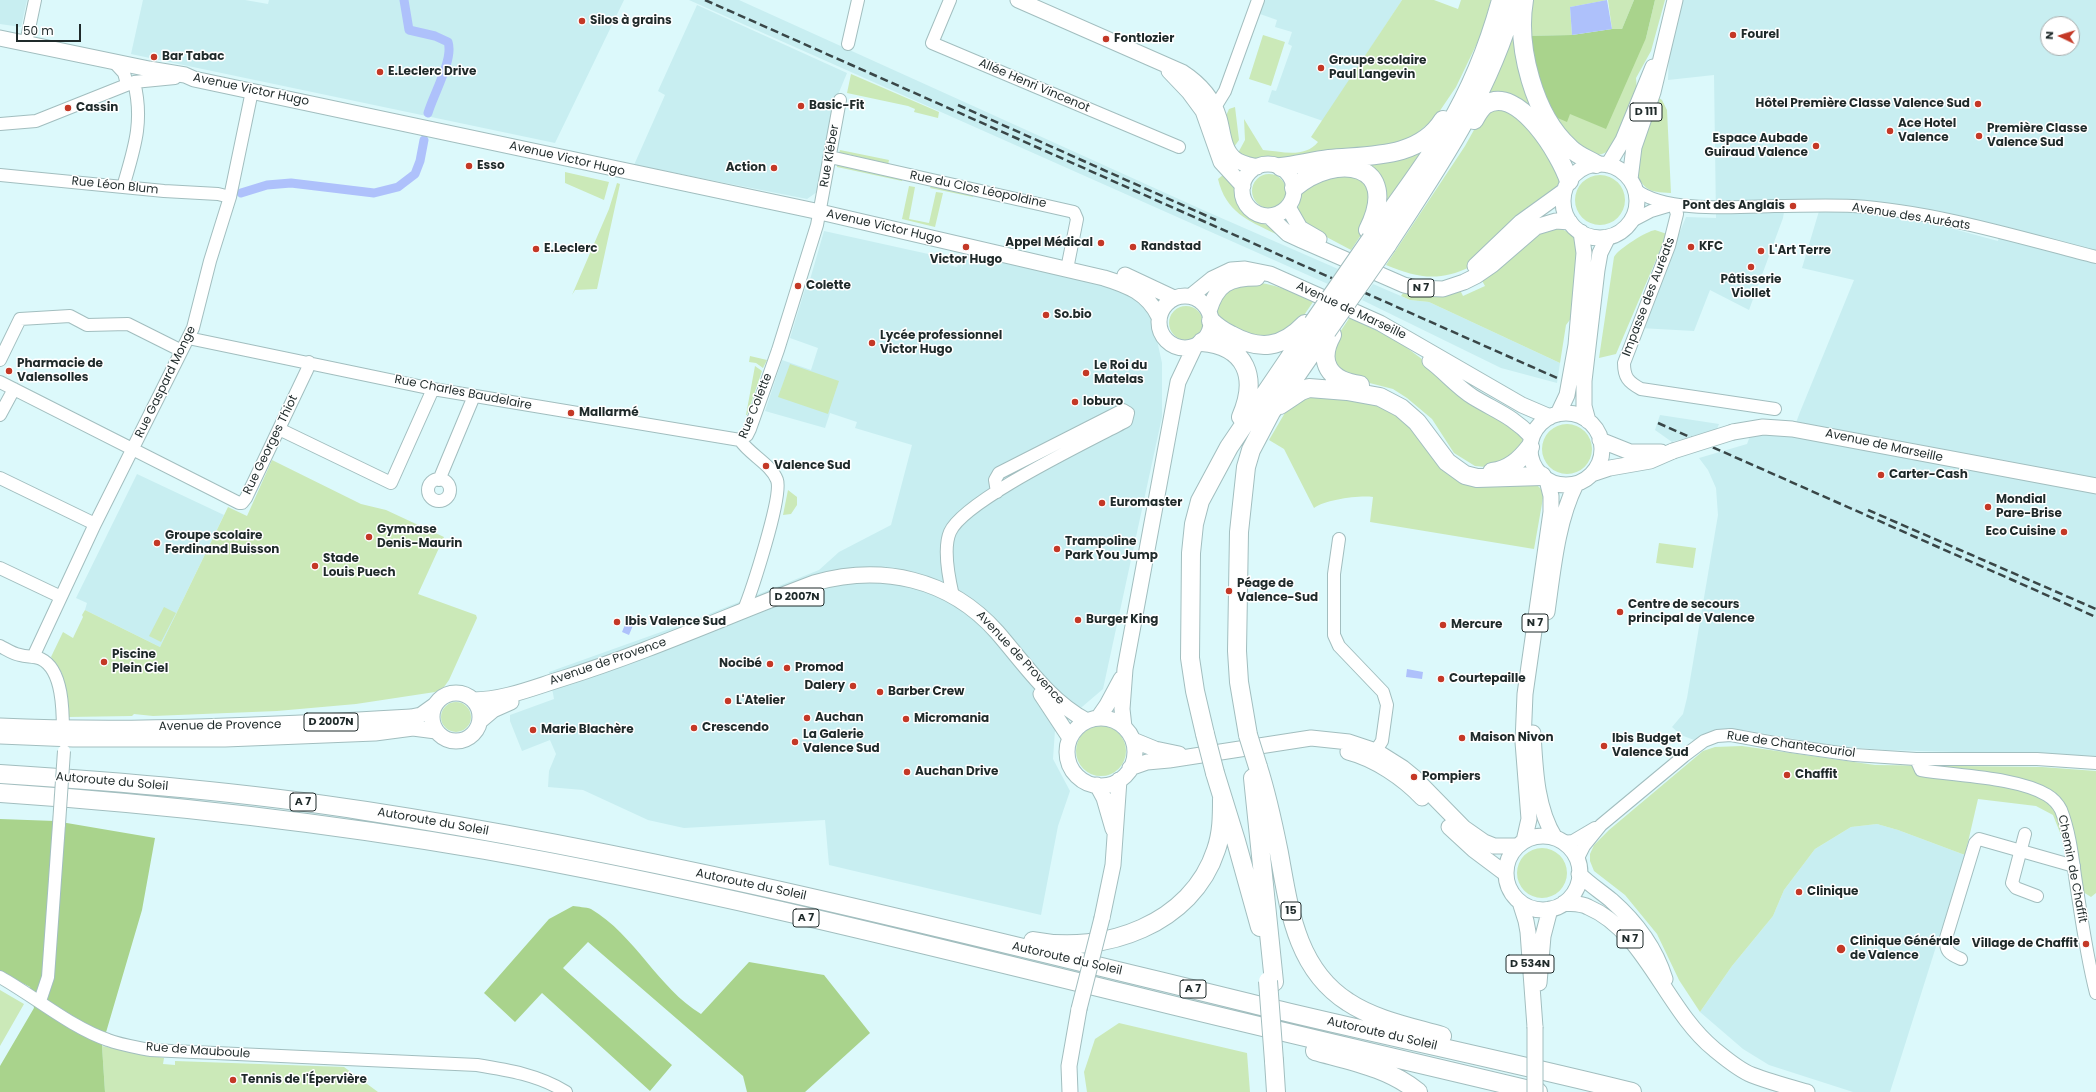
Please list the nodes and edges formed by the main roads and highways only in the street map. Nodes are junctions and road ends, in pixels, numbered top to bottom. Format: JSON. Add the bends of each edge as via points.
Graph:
{"nodes":[{"id":1,"x":1018,"y":0,"type":"edge"},
{"id":2,"x":1501,"y":0,"type":"edge"},
{"id":3,"x":1515,"y":0,"type":"edge"},
{"id":4,"x":1524,"y":0,"type":"edge"},
{"id":5,"x":1675,"y":0,"type":"edge"},
{"id":6,"x":1490,"y":37,"type":"junction"},
{"id":7,"x":0,"y":38,"type":"edge"},
{"id":8,"x":1663,"y":44,"type":"junction"},
{"id":9,"x":1208,"y":108,"type":"junction"},
{"id":10,"x":1602,"y":164,"type":"junction"},
{"id":11,"x":1257,"y":167,"type":"junction"},
{"id":12,"x":1281,"y":167,"type":"junction"},
{"id":13,"x":1632,"y":184,"type":"junction"},
{"id":14,"x":1243,"y":186,"type":"junction"},
{"id":15,"x":1566,"y":186,"type":"junction"},
{"id":16,"x":1294,"y":188,"type":"junction"},
{"id":17,"x":1419,"y":197,"type":"junction"},
{"id":18,"x":1288,"y":207,"type":"junction"},
{"id":19,"x":1269,"y":216,"type":"junction"},
{"id":20,"x":1575,"y":227,"type":"junction"},
{"id":21,"x":1608,"y":237,"type":"junction"},
{"id":22,"x":1375,"y":240,"type":"junction"},
{"id":23,"x":1022,"y":258,"type":"junction"},
{"id":24,"x":1356,"y":276,"type":"junction"},
{"id":25,"x":1191,"y":296,"type":"junction"},
{"id":26,"x":1174,"y":298,"type":"junction"},
{"id":27,"x":1210,"y":316,"type":"junction"},
{"id":28,"x":1159,"y":317,"type":"junction"},
{"id":29,"x":1320,"y":327,"type":"junction"},
{"id":30,"x":1171,"y":344,"type":"junction"},
{"id":31,"x":1199,"y":344,"type":"junction"},
{"id":32,"x":1178,"y":382,"type":"junction"},
{"id":33,"x":1271,"y":412,"type":"junction"},
{"id":34,"x":1554,"y":416,"type":"junction"},
{"id":35,"x":1588,"y":421,"type":"junction"},
{"id":36,"x":1600,"y":440,"type":"junction"},
{"id":37,"x":1531,"y":442,"type":"junction"},
{"id":38,"x":1229,"y":447,"type":"junction"},
{"id":39,"x":1673,"y":451,"type":"junction"},
{"id":40,"x":1592,"y":474,"type":"junction"},
{"id":41,"x":1544,"y":478,"type":"junction"},
{"id":42,"x":1576,"y":484,"type":"junction"},
{"id":43,"x":2096,"y":486,"type":"edge"},
{"id":44,"x":1125,"y":670,"type":"junction"},
{"id":45,"x":473,"y":700,"type":"junction"},
{"id":46,"x":435,"y":705,"type":"junction"},
{"id":47,"x":1092,"y":719,"type":"junction"},
{"id":48,"x":480,"y":721,"type":"junction"},
{"id":49,"x":0,"y":726,"type":"edge"},
{"id":50,"x":1124,"y":727,"type":"junction"},
{"id":51,"x":436,"y":731,"type":"junction"},
{"id":52,"x":0,"y":736,"type":"edge"},
{"id":53,"x":1070,"y":738,"type":"junction"},
{"id":54,"x":63,"y":739,"type":"junction"},
{"id":55,"x":1133,"y":740,"type":"junction"},
{"id":56,"x":1193,"y":756,"type":"junction"},
{"id":57,"x":1372,"y":756,"type":"junction"},
{"id":58,"x":1255,"y":767,"type":"junction"},
{"id":59,"x":1130,"y":768,"type":"junction"},
{"id":60,"x":0,"y":774,"type":"edge"},
{"id":61,"x":1119,"y":780,"type":"junction"},
{"id":62,"x":1097,"y":785,"type":"junction"},
{"id":63,"x":0,"y":794,"type":"edge"},
{"id":64,"x":1222,"y":798,"type":"junction"},
{"id":65,"x":1559,"y":840,"type":"junction"},
{"id":66,"x":1116,"y":843,"type":"junction"},
{"id":67,"x":1521,"y":844,"type":"junction"},
{"id":68,"x":1578,"y":867,"type":"junction"},
{"id":69,"x":1506,"y":874,"type":"junction"},
{"id":70,"x":827,"y":902,"type":"junction"},
{"id":71,"x":1520,"y":902,"type":"junction"},
{"id":72,"x":1564,"y":903,"type":"junction"},
{"id":73,"x":1550,"y":909,"type":"junction"},
{"id":74,"x":1271,"y":982,"type":"junction"},
{"id":75,"x":1673,"y":1002,"type":"junction"},
{"id":76,"x":1167,"y":1004,"type":"junction"},
{"id":77,"x":1534,"y":1028,"type":"junction"},
{"id":78,"x":1277,"y":1062,"type":"junction"},
{"id":79,"x":1560,"y":1074,"type":"junction"},
{"id":80,"x":1070,"y":1092,"type":"edge"},
{"id":81,"x":1276,"y":1092,"type":"edge"},
{"id":82,"x":1282,"y":1092,"type":"edge"},
{"id":83,"x":1418,"y":1092,"type":"edge"},
{"id":84,"x":1536,"y":1092,"type":"edge"},
{"id":85,"x":1632,"y":1092,"type":"edge"},
{"id":86,"x":1807,"y":1092,"type":"edge"}],
"edges":[{"from":1,"to":9,"type":"main road","via":[[1163,65]]},
{"from":2,"to":6,"type":"highway"},
{"from":3,"to":17,"type":"highway","via":[[1504,35],[1478,97],[1465,123]]},
{"from":4,"to":10,"type":"highway","via":[[1521,41],[1526,66],[1545,114],[1561,140],[1575,152]]},
{"from":5,"to":8,"type":"main road","number":"D 111"},
{"from":6,"to":12,"type":"highway","via":[[1440,124],[1417,143],[1382,155],[1318,160]]},
{"from":6,"to":22,"type":"highway","via":[[1474,76],[1447,129]]},
{"from":7,"to":23,"type":"main road","name":"Avenue Victor Hugo","via":[[185,75]]},
{"from":8,"to":10,"type":"main road","number":"D 111","via":[[1623,140]]},
{"from":8,"to":13,"type":"main road","number":"D 111","via":[[1653,92],[1634,147]]},
{"from":9,"to":11,"type":"main road","via":[[1230,154],[1239,161]]},
{"from":9,"to":14,"type":"main road","via":[[1221,162]]},
{"from":10,"to":13,"type":"main road","via":[[1624,172]]},
{"from":10,"to":15,"type":"main road","via":[[1581,169]]},
{"from":11,"to":12,"type":"main road","via":[[1269,164]]},
{"from":11,"to":14,"type":"main road","via":[[1245,178]]},
{"from":12,"to":16,"type":"main road","via":[[1290,176]]},
{"from":13,"to":21,"type":"main road","via":[[1636,206],[1630,222],[1624,229]]},
{"from":14,"to":19,"type":"main road","via":[[1243,194],[1249,207]]},
{"from":15,"to":17,"type":"highway","via":[[1558,156],[1530,118],[1517,107],[1498,102],[1486,104],[1481,109]]},
{"from":15,"to":18,"type":"main road","number":"N 7","via":[[1521,222],[1471,269],[1456,277],[1441,280],[1404,276],[1321,240],[1300,228]]},
{"from":15,"to":20,"type":"main road","via":[[1563,202],[1565,213]]},
{"from":16,"to":18,"type":"main road","via":[[1294,195]]},
{"from":16,"to":22,"type":"highway","via":[[1318,172],[1348,168],[1365,172],[1376,186],[1378,202]]},
{"from":17,"to":22,"type":"highway"},
{"from":18,"to":19,"type":"main road","via":[[1276,215]]},
{"from":19,"to":20,"type":"main road","number":"N 7","via":[[1288,234],[1301,240],[1404,285],[1431,289],[1454,286],[1476,276],[1536,227],[1556,221]]},
{"from":20,"to":21,"type":"main road","via":[[1594,237]]},
{"from":20,"to":34,"type":"main road","via":[[1584,253],[1576,345],[1567,395]]},
{"from":21,"to":35,"type":"main road","via":[[1600,253],[1584,387],[1584,406]]},
{"from":22,"to":24,"type":"highway","bridge":true},
{"from":22,"to":24,"type":"highway","bridge":true},
{"from":23,"to":26,"type":"main road","name":"Avenue Victor Hugo","via":[[1130,276]]},
{"from":23,"to":28,"type":"main road","name":"Avenue Victor Hugo","via":[[1130,287],[1146,298]]},
{"from":24,"to":29,"type":"highway","bridge":true},
{"from":24,"to":29,"type":"highway","bridge":true,"via":[[1336,291]]},
{"from":25,"to":26,"type":"main road"},
{"from":25,"to":27,"type":"main road","via":[[1202,301]]},
{"from":25,"to":34,"type":"main road","name":"Avenue de Marseille","via":[[1212,278],[1231,270],[1245,269],[1270,274],[1380,323],[1522,405]]},
{"from":26,"to":28,"type":"main road","via":[[1162,309]]},
{"from":27,"to":29,"type":"highway","via":[[1216,326],[1246,343],[1258,345],[1277,343]]},
{"from":27,"to":31,"type":"main road","via":[[1207,336]]},
{"from":27,"to":37,"type":"main road","name":"Avenue de Marseille","via":[[1218,291],[1224,284],[1233,280],[1259,278],[1284,284],[1400,338],[1473,397],[1519,423]]},
{"from":28,"to":30,"type":"main road","via":[[1162,335]]},
{"from":29,"to":33,"type":"highway"},
{"from":29,"to":37,"type":"highway","via":[[1326,363],[1332,374],[1342,380],[1386,392],[1408,403],[1428,420],[1450,454],[1463,465],[1476,471],[1503,470],[1522,458]]},
{"from":29,"to":38,"type":"highway"},
{"from":30,"to":31,"type":"main road","via":[[1183,348]]},
{"from":30,"to":32,"type":"main road"},
{"from":31,"to":32,"type":"main road"},
{"from":31,"to":38,"type":"highway","via":[[1222,345],[1235,352],[1247,371],[1250,384],[1248,401]]},
{"from":32,"to":44,"type":"main road"},
{"from":33,"to":41,"type":"highway","via":[[1294,395],[1309,388],[1368,394],[1391,403],[1410,415],[1447,462],[1465,475],[1477,478]]},
{"from":33,"to":58,"type":"highway","number":"15","bridge":true,"via":[[1246,468],[1239,525],[1238,665]]},
{"from":34,"to":35,"type":"main road","via":[[1568,413]]},
{"from":34,"to":37,"type":"main road","via":[[1536,429]]},
{"from":35,"to":36,"type":"main road","via":[[1598,433]]},
{"from":36,"to":39,"type":"main road","name":"Avenue de Marseille","via":[[1630,452]]},
{"from":36,"to":40,"type":"main road","via":[[1602,452]]},
{"from":37,"to":41,"type":"main road","via":[[1532,460]]},
{"from":38,"to":64,"type":"highway","bridge":true,"via":[[1200,501],[1191,553],[1190,658],[1194,691]]},
{"from":39,"to":40,"type":"main road","name":"Avenue de Marseille","via":[[1650,462],[1610,468]]},
{"from":39,"to":43,"type":"main road","name":"Avenue de Marseille","bridge":true,"via":[[1733,432],[1763,427],[1792,429]]},
{"from":40,"to":42,"type":"main road"},
{"from":41,"to":42,"type":"main road","via":[[1566,485]]},
{"from":41,"to":67,"type":"main road","number":"N 7","via":[[1551,496],[1551,512],[1526,686],[1524,767],[1529,819]]},
{"from":42,"to":65,"type":"main road","number":"N 7","via":[[1566,509],[1556,554],[1534,708],[1536,767],[1542,812]]},
{"from":44,"to":47,"type":"main road","via":[[1107,705]]},
{"from":44,"to":50,"type":"main road","via":[[1122,709]]},
{"from":45,"to":46,"type":"main road","via":[[454,693],[447,695]]},
{"from":45,"to":47,"type":"main road","name":"Avenue de Provence","number":"D 2007N","via":[[502,697],[589,671],[814,583],[860,574],[895,576],[930,585],[972,607],[1061,703]]},
{"from":45,"to":48,"type":"main road","via":[[480,713]]},
{"from":46,"to":51,"type":"main road","via":[[432,718]]},
{"from":46,"to":54,"type":"main road","name":"Avenue de Provence","number":"D 2007N","via":[[421,715],[411,717]]},
{"from":47,"to":50,"type":"main road","via":[[1113,720]]},
{"from":47,"to":53,"type":"main road","via":[[1074,731]]},
{"from":48,"to":51,"type":"main road","via":[[473,735],[462,740],[445,739]]},
{"from":48,"to":53,"type":"main road","name":"Avenue de Provence","number":"D 2007N","via":[[491,711],[505,704],[615,670],[818,589],[846,583],[877,581],[906,585],[938,596],[976,620],[1047,700]]},
{"from":49,"to":54,"type":"main road","name":"Avenue de Provence","number":"D 2007N"},
{"from":50,"to":55,"type":"main road"},
{"from":51,"to":54,"type":"main road","name":"Avenue de Provence","number":"D 2007N","via":[[413,728],[375,733],[225,739]]},
{"from":52,"to":54,"type":"main road","name":"Avenue de Provence","number":"D 2007N"},
{"from":53,"to":62,"type":"main road","via":[[1067,754],[1074,772],[1081,779]]},
{"from":55,"to":56,"type":"main road","via":[[1170,753]]},
{"from":55,"to":59,"type":"main road","via":[[1135,749]]},
{"from":56,"to":57,"type":"main road","via":[[1322,738],[1349,742]]},
{"from":56,"to":59,"type":"main road","via":[[1147,762]]},
{"from":57,"to":67,"type":"main road","via":[[1414,776],[1464,828],[1484,842],[1494,846]]},
{"from":57,"to":69,"type":"main road","via":[[1407,784],[1456,833]]},
{"from":58,"to":74,"type":"highway"},
{"from":58,"to":79,"type":"highway","number":"15","via":[[1269,804],[1298,938],[1304,954],[1328,986],[1348,1003],[1382,1018]]},
{"from":59,"to":61,"type":"main road"},
{"from":60,"to":70,"type":"highway","name":"Autoroute du Soleil","number":"A 7","via":[[169,786],[365,811],[590,851]]},
{"from":61,"to":62,"type":"main road","via":[[1108,785]]},
{"from":61,"to":66,"type":"main road"},
{"from":62,"to":66,"type":"main road","via":[[1110,815]]},
{"from":63,"to":76,"type":"highway","name":"Autoroute du Soleil","number":"A 7","via":[[80,798],[240,814],[486,850],[718,898]]},
{"from":64,"to":70,"type":"highway","via":[[1219,842],[1213,860],[1201,880],[1183,901],[1162,918],[1116,939],[1089,943],[1047,944]]},
{"from":64,"to":74,"type":"highway","via":[[1262,938]]},
{"from":65,"to":67,"type":"main road","via":[[1539,836]]},
{"from":65,"to":68,"type":"main road","via":[[1574,853]]},
{"from":66,"to":80,"type":"main road","bridge":true,"via":[[1102,918],[1079,1009],[1069,1066]]},
{"from":67,"to":69,"type":"main road","via":[[1511,854]]},
{"from":68,"to":72,"type":"main road","via":[[1577,885]]},
{"from":68,"to":75,"type":"main road","number":"N 7","via":[[1637,926],[1649,942],[1663,971]]},
{"from":69,"to":71,"type":"main road","via":[[1512,894]]},
{"from":70,"to":79,"type":"highway","name":"Autoroute du Soleil","number":"A 7"},
{"from":71,"to":73,"type":"main road","via":[[1540,910]]},
{"from":71,"to":77,"type":"main road","number":"D 534N","via":[[1528,932]]},
{"from":72,"to":73,"type":"main road"},
{"from":72,"to":75,"type":"main road","number":"N 7","via":[[1593,909],[1628,936]]},
{"from":73,"to":77,"type":"main road","number":"D 534N","via":[[1543,936]]},
{"from":74,"to":78,"type":"highway","bridge":true},
{"from":75,"to":86,"type":"main road","number":"N 7","via":[[1714,1049],[1751,1075]]},
{"from":76,"to":83,"type":"highway","via":[[1382,1070],[1400,1078]]},
{"from":76,"to":84,"type":"highway","name":"Autoroute du Soleil","number":"A 7"},
{"from":77,"to":84,"type":"main road","number":"D 534N","bridge":true},
{"from":78,"to":81,"type":"highway"},
{"from":78,"to":82,"type":"highway"},
{"from":79,"to":85,"type":"highway","name":"Autoroute du Soleil","number":"A 7"}]}
